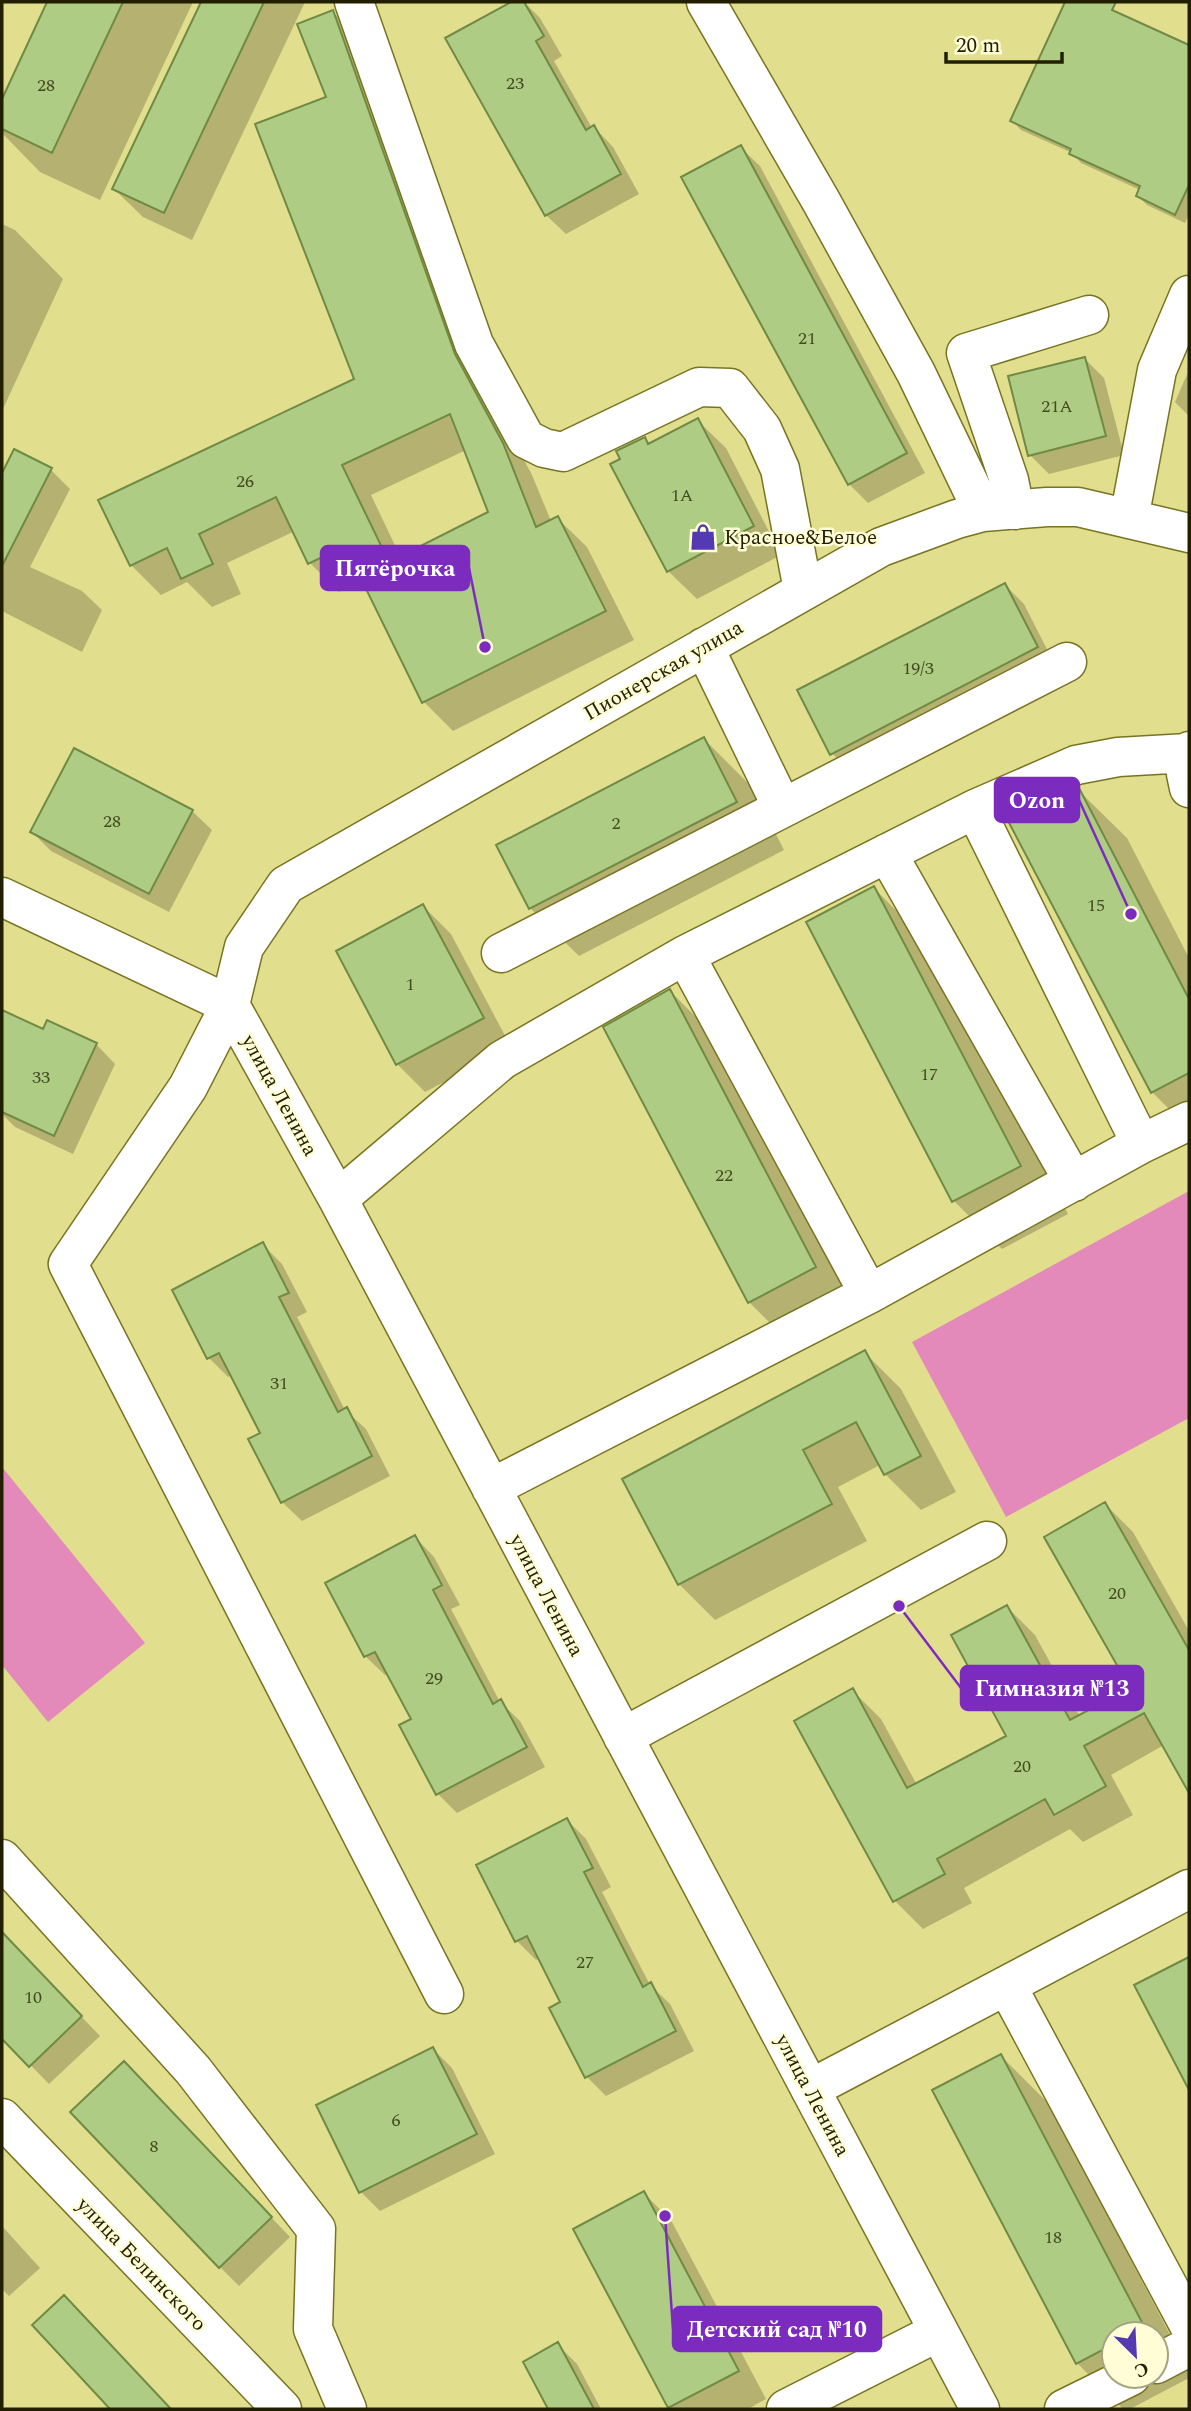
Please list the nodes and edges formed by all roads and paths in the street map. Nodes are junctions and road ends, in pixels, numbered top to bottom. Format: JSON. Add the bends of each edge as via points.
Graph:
{"nodes":[{"id":1,"x":354,"y":2,"type":"edge"},
{"id":2,"x":706,"y":2,"type":"edge"},
{"id":3,"x":1189,"y":295,"type":"edge"},
{"id":4,"x":1089,"y":315,"type":"dead end"},
{"id":5,"x":999,"y":511,"type":"junction"},
{"id":6,"x":1129,"y":519,"type":"junction"},
{"id":7,"x":1189,"y":533,"type":"edge"},
{"id":8,"x":803,"y":590,"type":"junction"},
{"id":9,"x":705,"y":647,"type":"junction"},
{"id":10,"x":1067,"y":662,"type":"dead end"},
{"id":11,"x":1189,"y":752,"type":"edge"},
{"id":12,"x":1189,"y":788,"type":"edge"},
{"id":13,"x":782,"y":807,"type":"junction"},
{"id":14,"x":975,"y":809,"type":"junction"},
{"id":15,"x":887,"y":853,"type":"junction"},
{"id":16,"x":2,"y":897,"type":"edge"},
{"id":17,"x":501,"y":953,"type":"dead end"},
{"id":18,"x":685,"y":955,"type":"junction"},
{"id":19,"x":230,"y":1005,"type":"junction"},
{"id":20,"x":1189,"y":1121,"type":"edge"},
{"id":21,"x":1141,"y":1144,"type":"junction"},
{"id":22,"x":1073,"y":1182,"type":"junction"},
{"id":23,"x":338,"y":1199,"type":"junction"},
{"id":24,"x":869,"y":1294,"type":"junction"},
{"id":25,"x":491,"y":1488,"type":"junction"},
{"id":26,"x":987,"y":1541,"type":"dead end"},
{"id":27,"x":623,"y":1737,"type":"junction"},
{"id":28,"x":2,"y":1860,"type":"edge"},
{"id":29,"x":1189,"y":1889,"type":"edge"},
{"id":30,"x":1007,"y":1986,"type":"junction"},
{"id":31,"x":444,"y":1994,"type":"dead end"},
{"id":32,"x":810,"y":2089,"type":"junction"},
{"id":33,"x":2,"y":2118,"type":"edge"},
{"id":34,"x":1189,"y":2325,"type":"edge"},
{"id":35,"x":939,"y":2332,"type":"junction"},
{"id":36,"x":1189,"y":2347,"type":"edge"},
{"id":37,"x":1170,"y":2357,"type":"edge"},
{"id":38,"x":1103,"y":2390,"type":"edge"},
{"id":39,"x":282,"y":2409,"type":"edge"},
{"id":40,"x":347,"y":2409,"type":"edge"},
{"id":41,"x":786,"y":2409,"type":"edge"},
{"id":42,"x":980,"y":2409,"type":"edge"},
{"id":43,"x":1064,"y":2409,"type":"edge"}],
"edges":[{"from":1,"to":8,"type":"street","via":[[474,344],[526,439],[563,452],[699,387],[730,388],[762,429],[780,469]]},
{"from":2,"to":5,"type":"street"},
{"from":3,"to":6,"type":"street","via":[[1157,370]]},
{"from":4,"to":5,"type":"street","via":[[966,353],[1009,480]]},
{"from":5,"to":6,"type":"street","name":"Пионерская улица","via":[[1077,507]]},
{"from":5,"to":8,"type":"street","name":"Пионерская улица","via":[[957,519],[881,547]]},
{"from":6,"to":7,"type":"street","name":"Пионерская улица"},
{"from":8,"to":9,"type":"street","name":"Пионерская улица"},
{"from":9,"to":13,"type":"street"},
{"from":9,"to":19,"type":"street","name":"Пионерская улица","via":[[286,885],[244,947]]},
{"from":10,"to":13,"type":"street"},
{"from":11,"to":12,"type":"street"},
{"from":11,"to":14,"type":"street","via":[[1076,765]]},
{"from":13,"to":17,"type":"street"},
{"from":14,"to":15,"type":"street"},
{"from":14,"to":21,"type":"street"},
{"from":15,"to":18,"type":"street"},
{"from":15,"to":22,"type":"street"},
{"from":16,"to":19,"type":"street"},
{"from":18,"to":23,"type":"street","via":[[502,1060]]},
{"from":18,"to":24,"type":"street"},
{"from":19,"to":23,"type":"street","name":"улица Ленина"},
{"from":19,"to":31,"type":"street","name":"Пионерская улица","via":[[188,1087],[68,1264]]},
{"from":20,"to":21,"type":"street"},
{"from":21,"to":22,"type":"street"},
{"from":22,"to":24,"type":"street"},
{"from":23,"to":25,"type":"street","name":"улица Ленина"},
{"from":24,"to":25,"type":"street"},
{"from":25,"to":27,"type":"street","name":"улица Ленина"},
{"from":26,"to":27,"type":"street"},
{"from":27,"to":32,"type":"street","name":"улица Ленина"},
{"from":28,"to":40,"type":"street","via":[[193,2070],[316,2229],[313,2329]]},
{"from":29,"to":30,"type":"street"},
{"from":30,"to":32,"type":"street"},
{"from":30,"to":34,"type":"street"},
{"from":32,"to":35,"type":"street","name":"улица Ленина"},
{"from":33,"to":39,"type":"street","name":"улица Белинского"},
{"from":35,"to":41,"type":"street"},
{"from":35,"to":42,"type":"street","name":"улица Ленина"},
{"from":36,"to":37,"type":"street"},
{"from":38,"to":43,"type":"street"}]}
